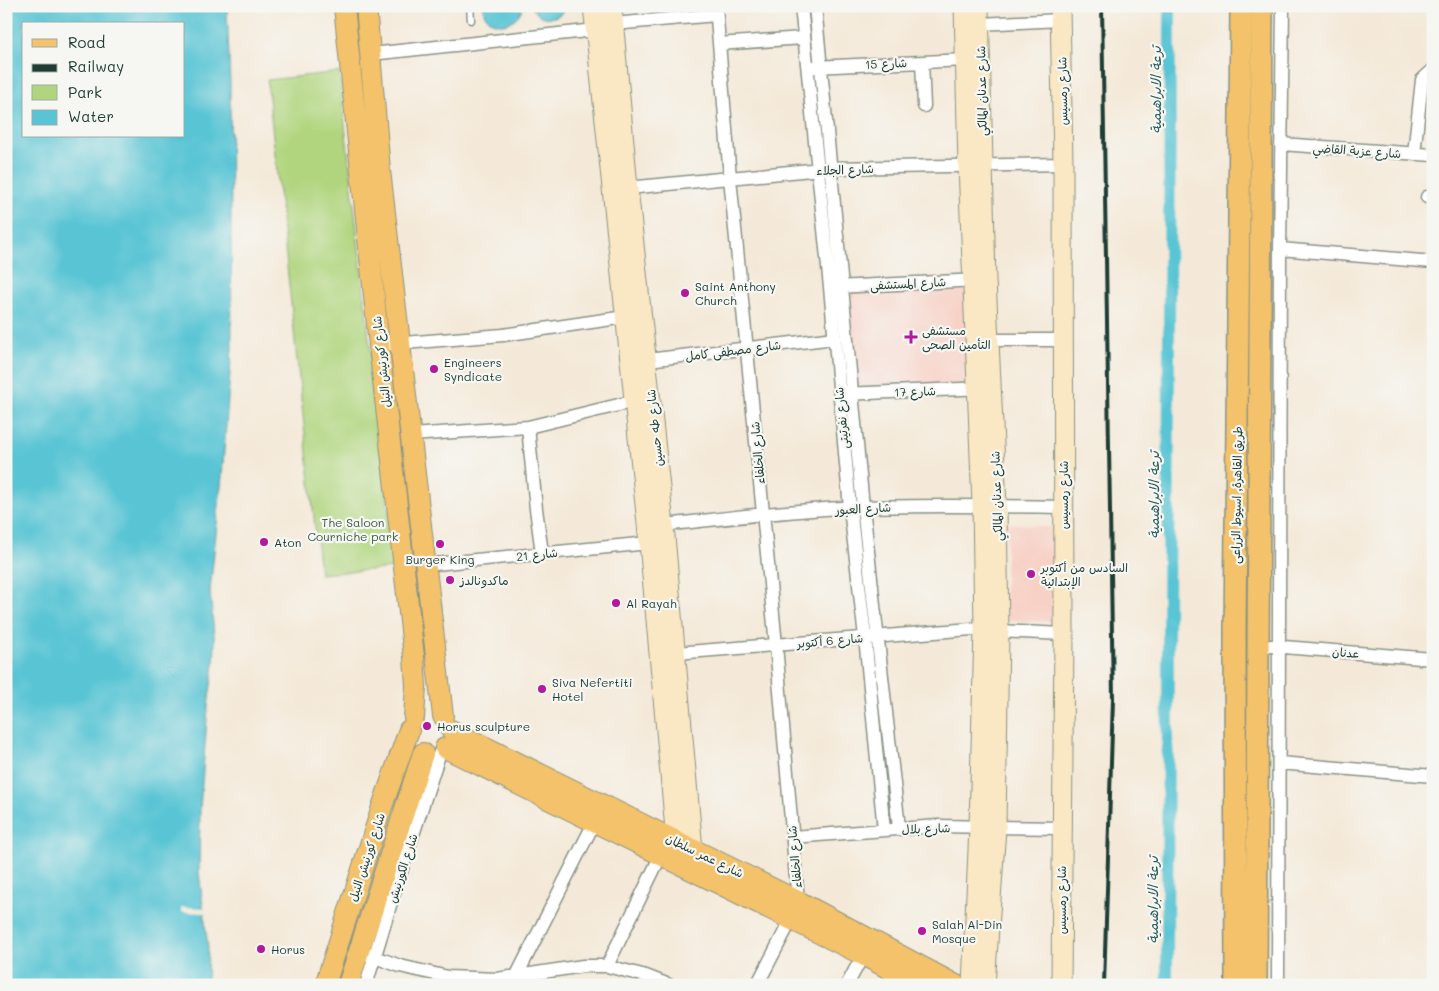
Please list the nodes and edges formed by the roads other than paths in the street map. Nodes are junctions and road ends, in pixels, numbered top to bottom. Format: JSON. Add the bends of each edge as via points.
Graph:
{"nodes":[{"id":1,"x":344,"y":6,"type":"edge"},
{"id":2,"x":366,"y":6,"type":"edge"},
{"id":3,"x":470,"y":6,"type":"edge"},
{"id":4,"x":593,"y":6,"type":"edge"},
{"id":5,"x":800,"y":6,"type":"edge"},
{"id":6,"x":815,"y":6,"type":"edge"},
{"id":7,"x":964,"y":6,"type":"edge"},
{"id":8,"x":1241,"y":6,"type":"edge"},
{"id":9,"x":1262,"y":6,"type":"edge"},
{"id":10,"x":1283,"y":6,"type":"edge"},
{"id":11,"x":716,"y":11,"type":"edge"},
{"id":12,"x":1060,"y":13,"type":"edge"},
{"id":13,"x":980,"y":15,"type":"edge"},
{"id":14,"x":471,"y":20,"type":"dead end"},
{"id":15,"x":607,"y":20,"type":"edge"},
{"id":16,"x":803,"y":38,"type":"junction"},
{"id":17,"x":719,"y":44,"type":"junction"},
{"id":18,"x":371,"y":54,"type":"junction"},
{"id":19,"x":966,"y":60,"type":"junction"},
{"id":20,"x":922,"y":62,"type":"junction"},
{"id":21,"x":820,"y":66,"type":"junction"},
{"id":22,"x":806,"y":67,"type":"junction"},
{"id":23,"x":1433,"y":70,"type":"edge"},
{"id":24,"x":924,"y":106,"type":"dead end"},
{"id":25,"x":1281,"y":144,"type":"junction"},
{"id":26,"x":1414,"y":154,"type":"junction"},
{"id":27,"x":1433,"y":155,"type":"edge"},
{"id":28,"x":1063,"y":164,"type":"junction"},
{"id":29,"x":975,"y":166,"type":"junction"},
{"id":30,"x":832,"y":168,"type":"junction"},
{"id":31,"x":818,"y":170,"type":"junction"},
{"id":32,"x":730,"y":178,"type":"junction"},
{"id":33,"x":628,"y":188,"type":"junction"},
{"id":34,"x":1280,"y":250,"type":"junction"},
{"id":35,"x":1433,"y":262,"type":"edge"},
{"id":36,"x":979,"y":280,"type":"junction"},
{"id":37,"x":836,"y":287,"type":"junction"},
{"id":38,"x":626,"y":317,"type":"junction"},
{"id":39,"x":835,"y":338,"type":"junction"},
{"id":40,"x":982,"y":340,"type":"junction"},
{"id":41,"x":1064,"y":340,"type":"junction"},
{"id":42,"x":400,"y":343,"type":"junction"},
{"id":43,"x":379,"y":345,"type":"junction"},
{"id":44,"x":747,"y":348,"type":"junction"},
{"id":45,"x":638,"y":361,"type":"junction"},
{"id":46,"x":984,"y":388,"type":"junction"},
{"id":47,"x":852,"y":393,"type":"junction"},
{"id":48,"x":839,"y":394,"type":"junction"},
{"id":49,"x":635,"y":401,"type":"junction"},
{"id":50,"x":528,"y":427,"type":"junction"},
{"id":51,"x":411,"y":435,"type":"junction"},
{"id":52,"x":989,"y":506,"type":"junction"},
{"id":53,"x":863,"y":507,"type":"junction"},
{"id":54,"x":850,"y":508,"type":"junction"},
{"id":55,"x":1063,"y":508,"type":"junction"},
{"id":56,"x":763,"y":514,"type":"junction"},
{"id":57,"x":664,"y":525,"type":"junction"},
{"id":58,"x":649,"y":542,"type":"junction"},
{"id":59,"x":542,"y":553,"type":"junction"},
{"id":60,"x":425,"y":565,"type":"junction"},
{"id":61,"x":991,"y":629,"type":"junction"},
{"id":62,"x":1234,"y":632,"type":"junction"},
{"id":63,"x":1064,"y":634,"type":"junction"},
{"id":64,"x":871,"y":637,"type":"junction"},
{"id":65,"x":1266,"y":642,"type":"junction"},
{"id":66,"x":776,"y":645,"type":"junction"},
{"id":67,"x":676,"y":653,"type":"junction"},
{"id":68,"x":1433,"y":659,"type":"edge"},
{"id":69,"x":412,"y":724,"type":"junction"},
{"id":70,"x":440,"y":740,"type":"junction"},
{"id":71,"x":1279,"y":763,"type":"junction"},
{"id":72,"x":1433,"y":776,"type":"edge"},
{"id":73,"x":595,"y":822,"type":"junction"},
{"id":74,"x":899,"y":828,"type":"junction"},
{"id":75,"x":988,"y":828,"type":"junction"},
{"id":76,"x":1062,"y":828,"type":"junction"},
{"id":77,"x":884,"y":830,"type":"junction"},
{"id":78,"x":683,"y":834,"type":"junction"},
{"id":79,"x":792,"y":837,"type":"junction"},
{"id":80,"x":661,"y":855,"type":"junction"},
{"id":81,"x":798,"y":901,"type":"junction"},
{"id":82,"x":791,"y":920,"type":"junction"},
{"id":83,"x":366,"y":954,"type":"junction"},
{"id":84,"x":863,"y":955,"type":"junction"},
{"id":85,"x":607,"y":966,"type":"junction"},
{"id":86,"x":517,"y":975,"type":"junction"},
{"id":87,"x":325,"y":985,"type":"edge"},
{"id":88,"x":348,"y":985,"type":"edge"},
{"id":89,"x":366,"y":985,"type":"edge"},
{"id":90,"x":669,"y":985,"type":"edge"},
{"id":91,"x":756,"y":985,"type":"edge"},
{"id":92,"x":847,"y":985,"type":"edge"},
{"id":93,"x":919,"y":985,"type":"edge"},
{"id":94,"x":956,"y":985,"type":"edge"},
{"id":95,"x":972,"y":985,"type":"edge"},
{"id":96,"x":985,"y":985,"type":"edge"},
{"id":97,"x":1061,"y":985,"type":"edge"},
{"id":98,"x":1236,"y":985,"type":"edge"},
{"id":99,"x":1256,"y":985,"type":"edge"},
{"id":100,"x":1278,"y":985,"type":"edge"}],
"edges":[{"from":1,"to":43,"type":"main road","name":"شارع كورنيش النيل"},
{"from":2,"to":18,"type":"main road","name":"شارع كورنيش النيل"},
{"from":3,"to":14,"type":"lane"},
{"from":4,"to":15,"type":"main road","name":"شارع طه حسين"},
{"from":5,"to":16,"type":"street","name":"شارع نفرتيتى"},
{"from":6,"to":21,"type":"street","name":"شارع نفرتيتى"},
{"from":7,"to":19,"type":"main road","name":"شارع عدنان المالكي"},
{"from":8,"to":62,"type":"highway","name":"طريق القاهرة, اسيوط الزراعى"},
{"from":9,"to":65,"type":"highway","name":"طريق القاهرة, اسيوط الزراعى","via":[[1258,412]]},
{"from":10,"to":25,"type":"street","name":"طريق القاهرة, اسيوط الزراعى"},
{"from":11,"to":15,"type":"street"},
{"from":11,"to":17,"type":"street","name":"شارع الخلفاء"},
{"from":12,"to":13,"type":"street"},
{"from":12,"to":28,"type":"main road","name":"شارع رمسيس"},
{"from":13,"to":29,"type":"main road","name":"شارع عدنان المالكي"},
{"from":15,"to":18,"type":"street"},
{"from":15,"to":33,"type":"main road","name":"شارع طه حسين"},
{"from":15,"to":38,"type":"main road","name":"شارع طه حسين"},
{"from":16,"to":17,"type":"street"},
{"from":16,"to":22,"type":"street","name":"شارع نفرتيتى"},
{"from":17,"to":32,"type":"street","name":"شارع الخلفاء"},
{"from":18,"to":42,"type":"main road","name":"شارع كورنيش النيل","via":[[380,170]]},
{"from":19,"to":20,"type":"street","name":"شارع 15"},
{"from":19,"to":29,"type":"main road","name":"شارع عدنان المالكي"},
{"from":20,"to":21,"type":"street","name":"شارع 15"},
{"from":20,"to":24,"type":"street"},
{"from":21,"to":22,"type":"street","name":"شارع 15"},
{"from":21,"to":30,"type":"street","name":"شارع نفرتيتى"},
{"from":22,"to":31,"type":"street","name":"شارع نفرتيتى"},
{"from":23,"to":26,"type":"street","via":[[1422,80]]},
{"from":25,"to":26,"type":"street","name":"شارع عزبة القاضي"},
{"from":25,"to":34,"type":"street","name":"طريق القاهرة, اسيوط الزراعى"},
{"from":26,"to":27,"type":"street","name":"شارع عزبة القاضي"},
{"from":28,"to":29,"type":"street","name":"شارع الجلاء"},
{"from":28,"to":41,"type":"main road","name":"شارع رمسيس"},
{"from":29,"to":30,"type":"street","name":"شارع الجلاء"},
{"from":29,"to":36,"type":"main road","name":"شارع عدنان المالكي"},
{"from":30,"to":31,"type":"street","name":"شارع الجلاء"},
{"from":30,"to":37,"type":"street","name":"شارع نفرتيتى"},
{"from":31,"to":32,"type":"street","name":"شارع الجلاء"},
{"from":31,"to":37,"type":"street","name":"شارع نفرتيتى"},
{"from":32,"to":33,"type":"street","name":"شارع الجلاء"},
{"from":32,"to":44,"type":"street","name":"شارع الخلفاء"},
{"from":33,"to":45,"type":"main road","name":"شارع طه حسين"},
{"from":34,"to":35,"type":"street"},
{"from":34,"to":65,"type":"street","name":"طريق القاهرة, اسيوط الزراعى"},
{"from":36,"to":37,"type":"street","name":"شارع المستشفى"},
{"from":36,"to":40,"type":"main road","name":"شارع عدنان المالكي"},
{"from":37,"to":39,"type":"street","name":"شارع نفرتيتى"},
{"from":37,"to":47,"type":"street","name":"شارع نفرتيتى"},
{"from":38,"to":42,"type":"street","via":[[502,335]]},
{"from":38,"to":45,"type":"main road","name":"شارع طه حسين"},
{"from":39,"to":44,"type":"street","name":"شارع مصطفى كامل"},
{"from":39,"to":48,"type":"street","name":"شارع نفرتيتى"},
{"from":40,"to":41,"type":"street"},
{"from":40,"to":46,"type":"main road","name":"شارع عدنان المالكي"},
{"from":41,"to":55,"type":"main road","name":"شارع رمسيس"},
{"from":42,"to":43,"type":"street"},
{"from":42,"to":51,"type":"main road","name":"شارع كورنيش النيل"},
{"from":43,"to":69,"type":"main road","name":"شارع كورنيش النيل","via":[[414,657],[416,686]]},
{"from":44,"to":45,"type":"street","name":"شارع مصطفى كامل"},
{"from":44,"to":56,"type":"street","name":"شارع الخلفاء"},
{"from":45,"to":49,"type":"main road","name":"شارع طه حسين"},
{"from":45,"to":57,"type":"main road","name":"شارع طه حسين"},
{"from":46,"to":47,"type":"street","name":"شارع 17"},
{"from":46,"to":52,"type":"main road","name":"شارع عدنان المالكي"},
{"from":47,"to":48,"type":"street","name":"شارع 17"},
{"from":47,"to":53,"type":"street","name":"شارع نفرتيتى"},
{"from":48,"to":54,"type":"street","name":"شارع نفرتيتى"},
{"from":49,"to":50,"type":"street"},
{"from":49,"to":58,"type":"main road","name":"شارع طه حسين"},
{"from":50,"to":51,"type":"street"},
{"from":50,"to":59,"type":"street"},
{"from":51,"to":60,"type":"main road","name":"شارع كورنيش النيل"},
{"from":52,"to":53,"type":"street","name":"شارع العبور"},
{"from":52,"to":55,"type":"street","name":"شارع العبور"},
{"from":52,"to":61,"type":"main road","name":"شارع عدنان المالكي"},
{"from":53,"to":54,"type":"street","name":"شارع العبور"},
{"from":53,"to":64,"type":"street","name":"شارع نفرتيتى"},
{"from":54,"to":56,"type":"street","name":"شارع العبور"},
{"from":54,"to":64,"type":"street","name":"شارع نفرتيتى"},
{"from":55,"to":63,"type":"main road","name":"شارع رمسيس"},
{"from":56,"to":57,"type":"street","name":"شارع العبور"},
{"from":56,"to":66,"type":"street","name":"شارع الخلفاء"},
{"from":57,"to":67,"type":"main road","name":"شارع طه حسين"},
{"from":58,"to":59,"type":"street","name":"شارع 21"},
{"from":58,"to":78,"type":"main road","name":"شارع طه حسين"},
{"from":59,"to":60,"type":"street","name":"شارع 21"},
{"from":60,"to":70,"type":"main road","name":"شارع كورنيش النيل"},
{"from":61,"to":63,"type":"street","name":"شارع 6 أكتوبر"},
{"from":61,"to":64,"type":"street","name":"شارع 6 أكتوبر"},
{"from":61,"to":75,"type":"main road","name":"شارع عدنان المالكي"},
{"from":62,"to":65,"type":"highway"},
{"from":62,"to":98,"type":"highway","name":"طريق القاهرة, اسيوط الزراعى"},
{"from":63,"to":76,"type":"main road","name":"شارع رمسيس"},
{"from":64,"to":66,"type":"street","name":"شارع 6 أكتوبر"},
{"from":64,"to":74,"type":"street","name":"شارع نفرتيتى"},
{"from":64,"to":77,"type":"street","name":"شارع نفرتيتى"},
{"from":65,"to":68,"type":"street","name":"عدنان"},
{"from":65,"to":71,"type":"street","name":"طريق القاهرة, اسيوط الزراعى"},
{"from":65,"to":99,"type":"highway","name":"طريق القاهرة, اسيوط الزراعى"},
{"from":66,"to":67,"type":"street","name":"شارع 6 أكتوبر"},
{"from":66,"to":79,"type":"street","name":"شارع الخلفاء"},
{"from":67,"to":78,"type":"main road","name":"شارع طه حسين"},
{"from":69,"to":70,"type":"main road","via":[[410,742],[414,746]]},
{"from":69,"to":70,"type":"main road","via":[[428,712]]},
{"from":69,"to":87,"type":"main road","name":"شارع كورنيش النيل"},
{"from":70,"to":73,"type":"main road","name":"شارع عمر سلطان"},
{"from":70,"to":78,"type":"main road","name":"شارع عمر سلطان"},
{"from":70,"to":83,"type":"main road","name":"شارع كورنيش النيل"},
{"from":71,"to":72,"type":"street"},
{"from":71,"to":100,"type":"street","name":"طريق القاهرة, اسيوط الزراعى"},
{"from":73,"to":80,"type":"main road","name":"شارع عمر سلطان"},
{"from":73,"to":86,"type":"street"},
{"from":74,"to":75,"type":"street","name":"شارع بلال"},
{"from":74,"to":77,"type":"street","name":"شارع بلال"},
{"from":75,"to":76,"type":"street","name":"شارع بلال"},
{"from":75,"to":95,"type":"main road","name":"شارع عدنان المالكي"},
{"from":75,"to":96,"type":"main road","name":"شارع عدنان المالكي"},
{"from":76,"to":97,"type":"main road","name":"شارع رمسيس"},
{"from":77,"to":79,"type":"street","name":"شارع بلال"},
{"from":78,"to":81,"type":"main road","name":"شارع عمر سلطان"},
{"from":79,"to":81,"type":"street","name":"شارع الخلفاء"},
{"from":80,"to":82,"type":"main road","name":"شارع عمر سلطان"},
{"from":80,"to":85,"type":"street"},
{"from":81,"to":94,"type":"main road","name":"شارع عمر سلطان"},
{"from":82,"to":84,"type":"main road","name":"شارع عمر سلطان"},
{"from":82,"to":91,"type":"street"},
{"from":83,"to":86,"type":"street","via":[[424,973],[448,977],[497,979]]},
{"from":83,"to":88,"type":"main road","name":"شارع كورنيش النيل"},
{"from":83,"to":89,"type":"street"},
{"from":84,"to":92,"type":"street"},
{"from":84,"to":93,"type":"main road","name":"شارع عمر سلطان"},
{"from":85,"to":86,"type":"street"},
{"from":85,"to":90,"type":"street"}]}
